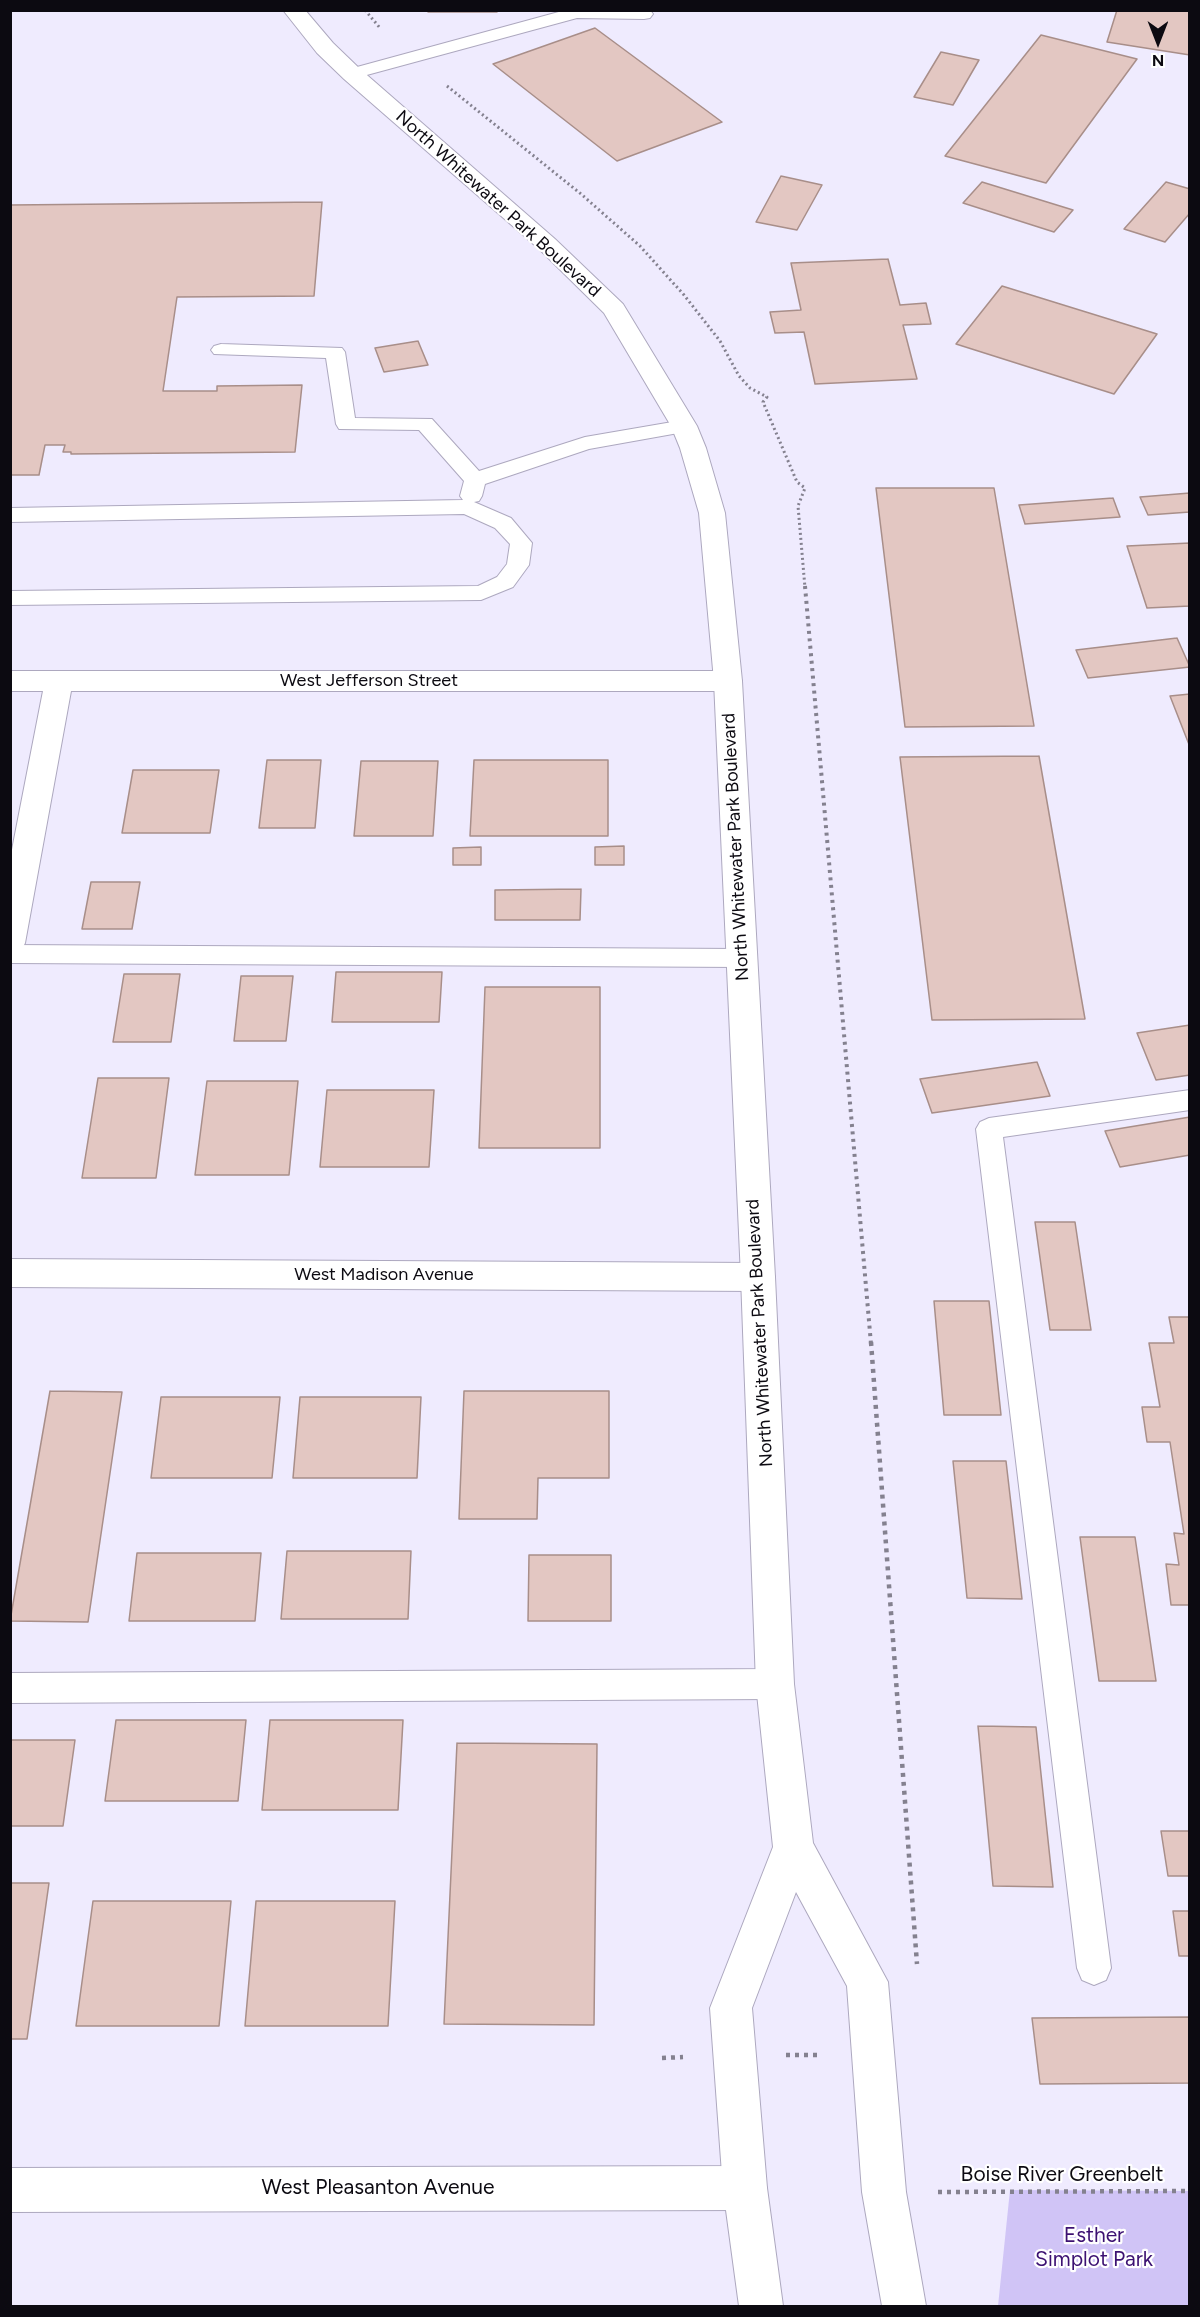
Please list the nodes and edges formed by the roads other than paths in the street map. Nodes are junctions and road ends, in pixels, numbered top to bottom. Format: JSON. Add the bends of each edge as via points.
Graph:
{"nodes":[{"id":1,"x":293,"y":10,"type":"edge"},
{"id":2,"x":644,"y":14,"type":"dead end"},
{"id":3,"x":352,"y":74,"type":"junction"},
{"id":4,"x":221,"y":350,"type":"dead end"},
{"id":5,"x":684,"y":426,"type":"junction"},
{"id":6,"x":475,"y":480,"type":"junction"},
{"id":7,"x":467,"y":507,"type":"junction"},
{"id":8,"x":10,"y":515,"type":"edge"},
{"id":9,"x":10,"y":598,"type":"edge"},
{"id":10,"x":10,"y":681,"type":"edge"},
{"id":11,"x":58,"y":681,"type":"junction"},
{"id":12,"x":728,"y":681,"type":"junction"},
{"id":13,"x":10,"y":944,"type":"edge"},
{"id":14,"x":10,"y":954,"type":"edge"},
{"id":15,"x":741,"y":958,"type":"junction"},
{"id":16,"x":1190,"y":1100,"type":"edge"},
{"id":17,"x":10,"y":1273,"type":"edge"},
{"id":18,"x":758,"y":1277,"type":"junction"},
{"id":19,"x":774,"y":1684,"type":"junction"},
{"id":20,"x":10,"y":1688,"type":"edge"},
{"id":21,"x":793,"y":1847,"type":"junction"},
{"id":22,"x":1094,"y":1968,"type":"dead end"},
{"id":23,"x":745,"y":2188,"type":"junction"},
{"id":24,"x":10,"y":2190,"type":"edge"},
{"id":25,"x":761,"y":2307,"type":"edge"},
{"id":26,"x":904,"y":2307,"type":"edge"}],
"edges":[{"from":1,"to":3,"type":"street","name":"North Whitewater Park Boulevard"},
{"from":2,"to":3,"type":"lane","via":[[576,13]]},
{"from":3,"to":5,"type":"street","name":"North Whitewater Park Boulevard","via":[[547,244],[614,309]]},
{"from":4,"to":6,"type":"lane","via":[[335,352],[346,424],[425,424]]},
{"from":5,"to":6,"type":"lane","via":[[585,443]]},
{"from":5,"to":12,"type":"street","name":"North Whitewater Park Boulevard","via":[[712,513]]},
{"from":6,"to":7,"type":"lane"},
{"from":7,"to":8,"type":"lane"},
{"from":7,"to":9,"type":"lane","via":[[503,523],[521,543],[518,565],[505,582],[481,593]]},
{"from":10,"to":11,"type":"street","name":"West Jefferson Street"},
{"from":11,"to":12,"type":"street","name":"West Jefferson Street"},
{"from":11,"to":13,"type":"street"},
{"from":12,"to":15,"type":"street","name":"North Whitewater Park Boulevard"},
{"from":14,"to":15,"type":"lane"},
{"from":15,"to":18,"type":"street","name":"North Whitewater Park Boulevard"},
{"from":16,"to":22,"type":"lane","via":[[988,1129]]},
{"from":17,"to":18,"type":"street","name":"West Madison Avenue"},
{"from":18,"to":19,"type":"street","name":"North Whitewater Park Boulevard"},
{"from":19,"to":20,"type":"lane"},
{"from":19,"to":21,"type":"street","name":"North Whitewater Park Boulevard"},
{"from":21,"to":23,"type":"street","name":"North Whitewater Park Boulevard","via":[[731,2008]]},
{"from":21,"to":26,"type":"street","name":"North Whitewater Park Boulevard","via":[[867,1982],[884,2192]]},
{"from":23,"to":24,"type":"street","name":"West Pleasanton Avenue"},
{"from":23,"to":25,"type":"street","name":"North Whitewater Park Boulevard"}]}
